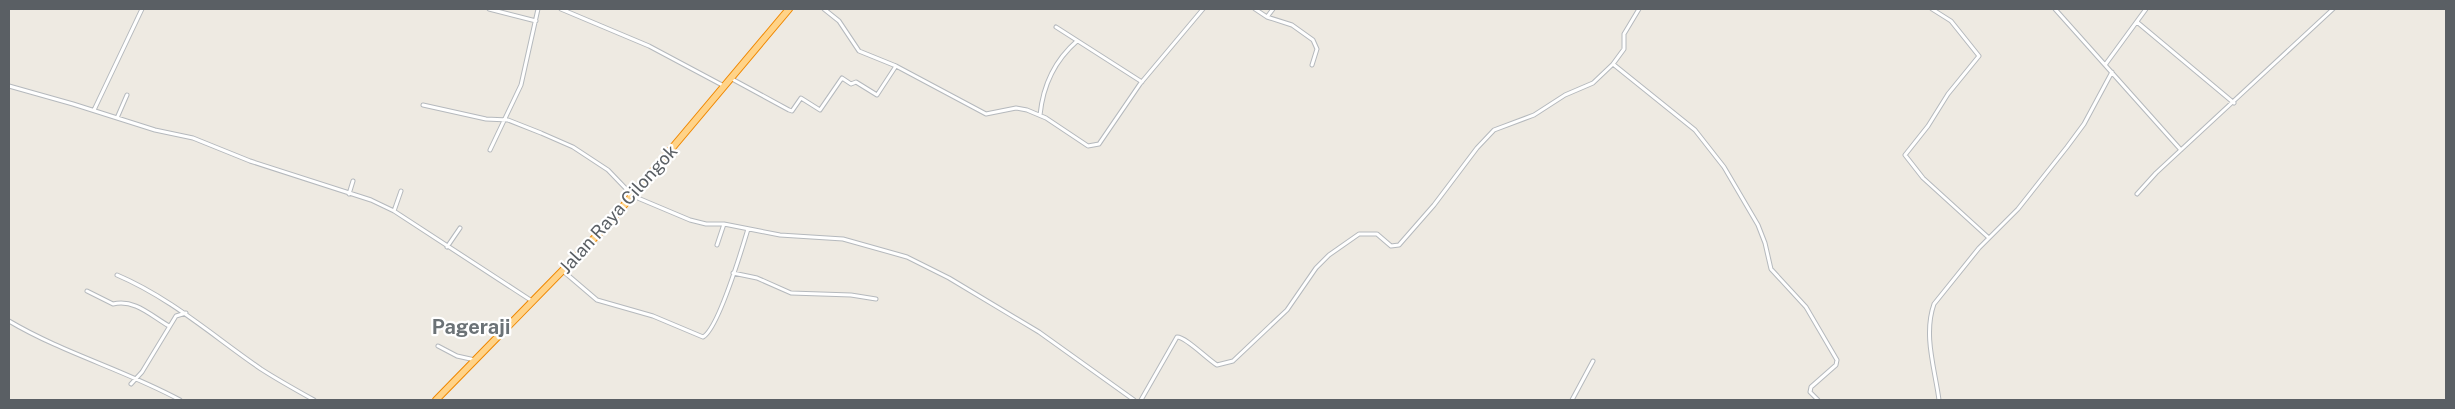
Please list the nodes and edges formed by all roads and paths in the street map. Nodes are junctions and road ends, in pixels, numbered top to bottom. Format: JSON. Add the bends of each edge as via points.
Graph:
{"nodes":[{"id":1,"x":142,"y":9,"type":"edge"},
{"id":2,"x":489,"y":9,"type":"edge"},
{"id":3,"x":538,"y":9,"type":"edge"},
{"id":4,"x":561,"y":9,"type":"edge"},
{"id":5,"x":789,"y":9,"type":"edge"},
{"id":6,"x":824,"y":9,"type":"edge"},
{"id":7,"x":1203,"y":9,"type":"edge"},
{"id":8,"x":1255,"y":9,"type":"edge"},
{"id":9,"x":1273,"y":9,"type":"edge"},
{"id":10,"x":1639,"y":9,"type":"edge"},
{"id":11,"x":1932,"y":9,"type":"edge"},
{"id":12,"x":2055,"y":9,"type":"edge"},
{"id":13,"x":2146,"y":9,"type":"edge"},
{"id":14,"x":2333,"y":9,"type":"edge"},
{"id":15,"x":1267,"y":17,"type":"junction"},
{"id":16,"x":536,"y":21,"type":"junction"},
{"id":17,"x":2137,"y":22,"type":"junction"},
{"id":18,"x":1056,"y":27,"type":"dead end"},
{"id":19,"x":1077,"y":41,"type":"junction"},
{"id":20,"x":1613,"y":64,"type":"junction"},
{"id":21,"x":2105,"y":64,"type":"junction"},
{"id":22,"x":1312,"y":65,"type":"dead end"},
{"id":23,"x":896,"y":66,"type":"junction"},
{"id":24,"x":2112,"y":72,"type":"junction"},
{"id":25,"x":732,"y":79,"type":"junction"},
{"id":26,"x":1142,"y":82,"type":"junction"},
{"id":27,"x":9,"y":86,"type":"edge"},
{"id":28,"x":725,"y":87,"type":"junction"},
{"id":29,"x":127,"y":96,"type":"dead end"},
{"id":30,"x":2234,"y":103,"type":"junction"},
{"id":31,"x":423,"y":105,"type":"dead end"},
{"id":32,"x":94,"y":110,"type":"junction"},
{"id":33,"x":1040,"y":115,"type":"junction"},
{"id":34,"x":117,"y":118,"type":"junction"},
{"id":35,"x":505,"y":120,"type":"junction"},
{"id":36,"x":490,"y":150,"type":"dead end"},
{"id":37,"x":2181,"y":150,"type":"junction"},
{"id":38,"x":353,"y":181,"type":"dead end"},
{"id":39,"x":401,"y":191,"type":"dead end"},
{"id":40,"x":349,"y":194,"type":"junction"},
{"id":41,"x":2137,"y":194,"type":"dead end"},
{"id":42,"x":633,"y":196,"type":"junction"},
{"id":43,"x":394,"y":211,"type":"junction"},
{"id":44,"x":724,"y":224,"type":"junction"},
{"id":45,"x":460,"y":228,"type":"dead end"},
{"id":46,"x":748,"y":229,"type":"junction"},
{"id":47,"x":1989,"y":238,"type":"junction"},
{"id":48,"x":717,"y":245,"type":"dead end"},
{"id":49,"x":447,"y":247,"type":"junction"},
{"id":50,"x":562,"y":270,"type":"junction"},
{"id":51,"x":733,"y":273,"type":"junction"},
{"id":52,"x":117,"y":275,"type":"dead end"},
{"id":53,"x":87,"y":291,"type":"dead end"},
{"id":54,"x":876,"y":299,"type":"dead end"},
{"id":55,"x":532,"y":302,"type":"junction"},
{"id":56,"x":186,"y":313,"type":"junction"},
{"id":57,"x":9,"y":322,"type":"edge"},
{"id":58,"x":170,"y":326,"type":"junction"},
{"id":59,"x":438,"y":346,"type":"dead end"},
{"id":60,"x":476,"y":360,"type":"junction"},
{"id":61,"x":1593,"y":361,"type":"dead end"},
{"id":62,"x":136,"y":378,"type":"junction"},
{"id":63,"x":130,"y":384,"type":"dead end"},
{"id":64,"x":180,"y":400,"type":"edge"},
{"id":65,"x":313,"y":400,"type":"edge"},
{"id":66,"x":436,"y":400,"type":"edge"},
{"id":67,"x":1134,"y":400,"type":"edge"},
{"id":68,"x":1141,"y":400,"type":"edge"},
{"id":69,"x":1572,"y":400,"type":"edge"},
{"id":70,"x":1818,"y":400,"type":"edge"},
{"id":71,"x":1939,"y":400,"type":"edge"}],
"edges":[{"from":1,"to":32,"type":"street"},
{"from":2,"to":16,"type":"street"},
{"from":3,"to":16,"type":"street"},
{"from":4,"to":28,"type":"street","via":[[649,46]]},
{"from":5,"to":25,"type":"highway","name":"Jalan Raya Cilongok"},
{"from":6,"to":23,"type":"street","via":[[839,21],[859,51]]},
{"from":7,"to":26,"type":"street"},
{"from":8,"to":15,"type":"street"},
{"from":9,"to":15,"type":"street"},
{"from":10,"to":20,"type":"street","via":[[1624,34],[1623,51]]},
{"from":11,"to":47,"type":"street","via":[[1951,21],[1980,56],[1904,155],[1923,178]]},
{"from":12,"to":21,"type":"street"},
{"from":13,"to":17,"type":"street"},
{"from":14,"to":30,"type":"street"},
{"from":15,"to":22,"type":"street","via":[[1292,25],[1313,40],[1316,49]]},
{"from":16,"to":35,"type":"street","via":[[521,84]]},
{"from":17,"to":21,"type":"street"},
{"from":17,"to":30,"type":"street"},
{"from":18,"to":19,"type":"street"},
{"from":19,"to":26,"type":"street"},
{"from":19,"to":33,"type":"street","via":[[1062,55],[1050,74]]},
{"from":20,"to":68,"type":"street","via":[[1593,82],[1534,115],[1494,130],[1398,246],[1391,246],[1377,234],[1364,232],[1329,255],[1287,310],[1234,361],[1217,365],[1177,337]]},
{"from":20,"to":70,"type":"street","via":[[1694,130],[1737,187],[1758,225],[1771,269],[1806,307],[1837,360],[1836,365],[1811,387],[1810,392]]},
{"from":21,"to":24,"type":"street"},
{"from":23,"to":25,"type":"street","via":[[876,95],[856,82],[851,84],[842,78],[820,110],[801,98],[789,110]]},
{"from":23,"to":33,"type":"street","via":[[986,114],[1016,108]]},
{"from":24,"to":37,"type":"street"},
{"from":24,"to":47,"type":"street","via":[[2084,124],[2018,208]]},
{"from":25,"to":28,"type":"highway","name":"Jalan Raya Cilongok"},
{"from":26,"to":33,"type":"street","via":[[1099,144],[1088,146]]},
{"from":27,"to":32,"type":"street"},
{"from":28,"to":42,"type":"highway","name":"Jalan Raya Cilongok"},
{"from":29,"to":34,"type":"street"},
{"from":30,"to":37,"type":"street"},
{"from":31,"to":35,"type":"street"},
{"from":32,"to":34,"type":"street"},
{"from":34,"to":40,"type":"street","via":[[193,138]]},
{"from":35,"to":36,"type":"street"},
{"from":35,"to":42,"type":"street","via":[[573,147],[608,170]]},
{"from":37,"to":41,"type":"street"},
{"from":38,"to":40,"type":"street"},
{"from":39,"to":43,"type":"street"},
{"from":40,"to":43,"type":"street"},
{"from":42,"to":44,"type":"street","via":[[690,220]]},
{"from":42,"to":50,"type":"highway","name":"Jalan Raya Cilongok"},
{"from":43,"to":49,"type":"street"},
{"from":44,"to":46,"type":"street"},
{"from":44,"to":48,"type":"street"},
{"from":45,"to":49,"type":"street"},
{"from":46,"to":51,"type":"street"},
{"from":46,"to":67,"type":"street","via":[[843,240],[913,259],[1047,337]]},
{"from":47,"to":71,"type":"street","via":[[1930,313],[1931,351]]},
{"from":49,"to":55,"type":"street"},
{"from":50,"to":51,"type":"street","via":[[597,300],[653,316],[703,337],[711,329]]},
{"from":50,"to":55,"type":"highway","name":"Jalan Raya Cilongok"},
{"from":51,"to":54,"type":"street","via":[[757,278],[791,293]]},
{"from":52,"to":56,"type":"street","via":[[154,292]]},
{"from":53,"to":58,"type":"street","via":[[112,304],[129,302]]},
{"from":55,"to":60,"type":"highway","name":"Jalan Raya Cilongok"},
{"from":56,"to":58,"type":"street","via":[[176,316]]},
{"from":56,"to":65,"type":"street","via":[[261,369]]},
{"from":57,"to":62,"type":"street"},
{"from":58,"to":62,"type":"street"},
{"from":59,"to":60,"type":"street","via":[[457,356]]},
{"from":60,"to":66,"type":"highway","name":"Jalan Raya Cilongok"},
{"from":61,"to":69,"type":"street"},
{"from":62,"to":63,"type":"street"},
{"from":62,"to":64,"type":"street"}]}
